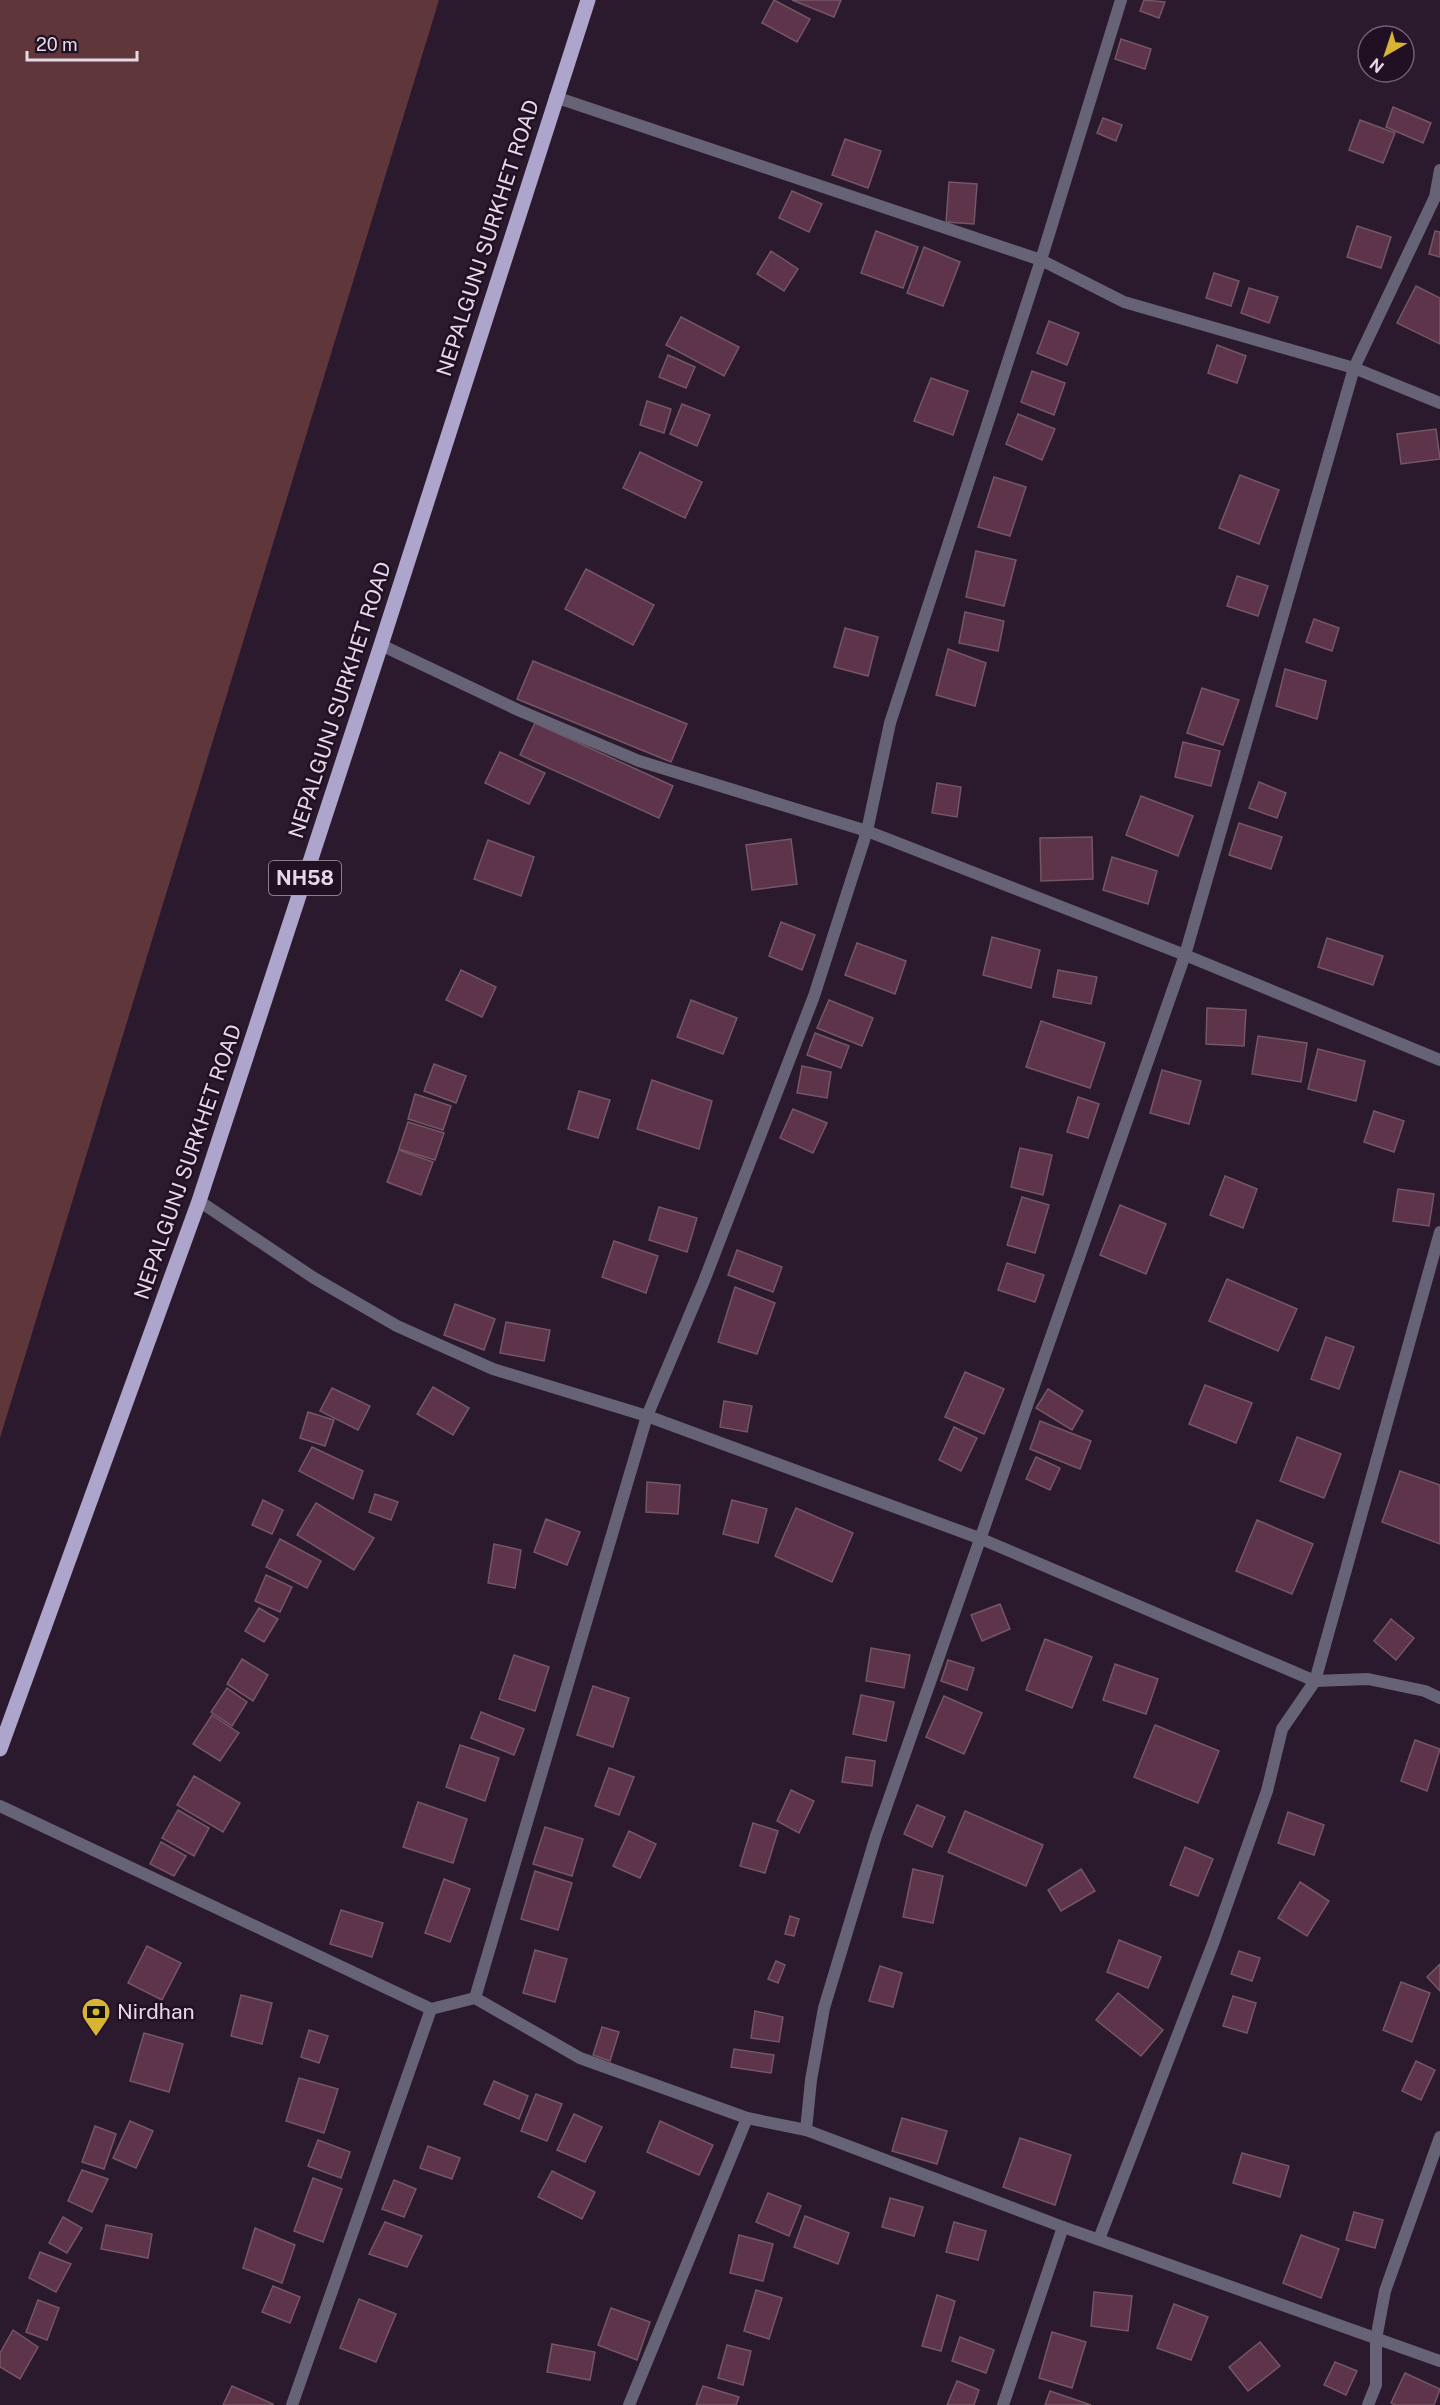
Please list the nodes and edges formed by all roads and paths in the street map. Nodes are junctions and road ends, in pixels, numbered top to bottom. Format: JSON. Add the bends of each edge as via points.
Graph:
{"nodes":[{"id":1,"x":588,"y":0,"type":"edge"},
{"id":2,"x":1121,"y":0,"type":"edge"},
{"id":3,"x":555,"y":97,"type":"junction"},
{"id":4,"x":1440,"y":170,"type":"edge"},
{"id":5,"x":1041,"y":260,"type":"junction"},
{"id":6,"x":1354,"y":368,"type":"junction"},
{"id":7,"x":1440,"y":403,"type":"edge"},
{"id":8,"x":381,"y":645,"type":"junction"},
{"id":9,"x":867,"y":831,"type":"junction"},
{"id":10,"x":1185,"y":956,"type":"junction"},
{"id":11,"x":1440,"y":1060,"type":"edge"},
{"id":12,"x":199,"y":1201,"type":"junction"},
{"id":13,"x":1440,"y":1232,"type":"edge"},
{"id":14,"x":647,"y":1416,"type":"junction"},
{"id":15,"x":979,"y":1538,"type":"junction"},
{"id":16,"x":1315,"y":1681,"type":"junction"},
{"id":17,"x":1440,"y":1698,"type":"edge"},
{"id":18,"x":0,"y":1749,"type":"edge"},
{"id":19,"x":0,"y":1806,"type":"edge"},
{"id":20,"x":475,"y":1998,"type":"junction"},
{"id":21,"x":431,"y":2009,"type":"junction"},
{"id":22,"x":747,"y":2118,"type":"junction"},
{"id":23,"x":806,"y":2130,"type":"junction"},
{"id":24,"x":1440,"y":2137,"type":"edge"},
{"id":25,"x":1063,"y":2227,"type":"junction"},
{"id":26,"x":1099,"y":2239,"type":"junction"},
{"id":27,"x":1376,"y":2339,"type":"junction"},
{"id":28,"x":1440,"y":2361,"type":"edge"},
{"id":29,"x":292,"y":2405,"type":"edge"},
{"id":30,"x":629,"y":2405,"type":"edge"},
{"id":31,"x":1003,"y":2405,"type":"edge"},
{"id":32,"x":1368,"y":2405,"type":"edge"}],
"edges":[{"from":1,"to":3,"type":"main road","name":"NEPALGUNJ SURKHET ROAD","number":"NH58"},
{"from":2,"to":5,"type":"street"},
{"from":3,"to":5,"type":"street"},
{"from":3,"to":8,"type":"main road","name":"NEPALGUNJ SURKHET ROAD","number":"NH58"},
{"from":4,"to":6,"type":"street","via":[[1435,197]]},
{"from":5,"to":6,"type":"street","via":[[1124,302]]},
{"from":5,"to":9,"type":"street","via":[[890,723]]},
{"from":6,"to":7,"type":"street"},
{"from":6,"to":10,"type":"street"},
{"from":8,"to":9,"type":"street","via":[[518,710],[639,761]]},
{"from":8,"to":12,"type":"main road","name":"NEPALGUNJ SURKHET ROAD","number":"NH58"},
{"from":9,"to":10,"type":"street"},
{"from":9,"to":14,"type":"street","via":[[814,996],[704,1281]]},
{"from":10,"to":11,"type":"street"},
{"from":10,"to":15,"type":"street"},
{"from":12,"to":14,"type":"street","via":[[314,1278],[397,1326],[493,1369]]},
{"from":12,"to":18,"type":"main road","name":"NEPALGUNJ SURKHET ROAD","number":"NH58"},
{"from":13,"to":16,"type":"street"},
{"from":14,"to":15,"type":"street"},
{"from":14,"to":20,"type":"street"},
{"from":15,"to":16,"type":"street"},
{"from":15,"to":23,"type":"street","via":[[876,1836],[824,2008]]},
{"from":16,"to":17,"type":"street","via":[[1368,1679]]},
{"from":16,"to":26,"type":"street","via":[[1282,1729],[1267,1791],[1214,1941]]},
{"from":19,"to":21,"type":"street"},
{"from":20,"to":21,"type":"street"},
{"from":20,"to":22,"type":"street","via":[[580,2058]]},
{"from":21,"to":29,"type":"street"},
{"from":22,"to":23,"type":"street"},
{"from":22,"to":30,"type":"street"},
{"from":23,"to":25,"type":"street"},
{"from":24,"to":27,"type":"street","via":[[1385,2291]]},
{"from":25,"to":26,"type":"street"},
{"from":25,"to":31,"type":"street"},
{"from":26,"to":27,"type":"street"},
{"from":27,"to":28,"type":"street"},
{"from":27,"to":32,"type":"street","via":[[1376,2385]]}]}
